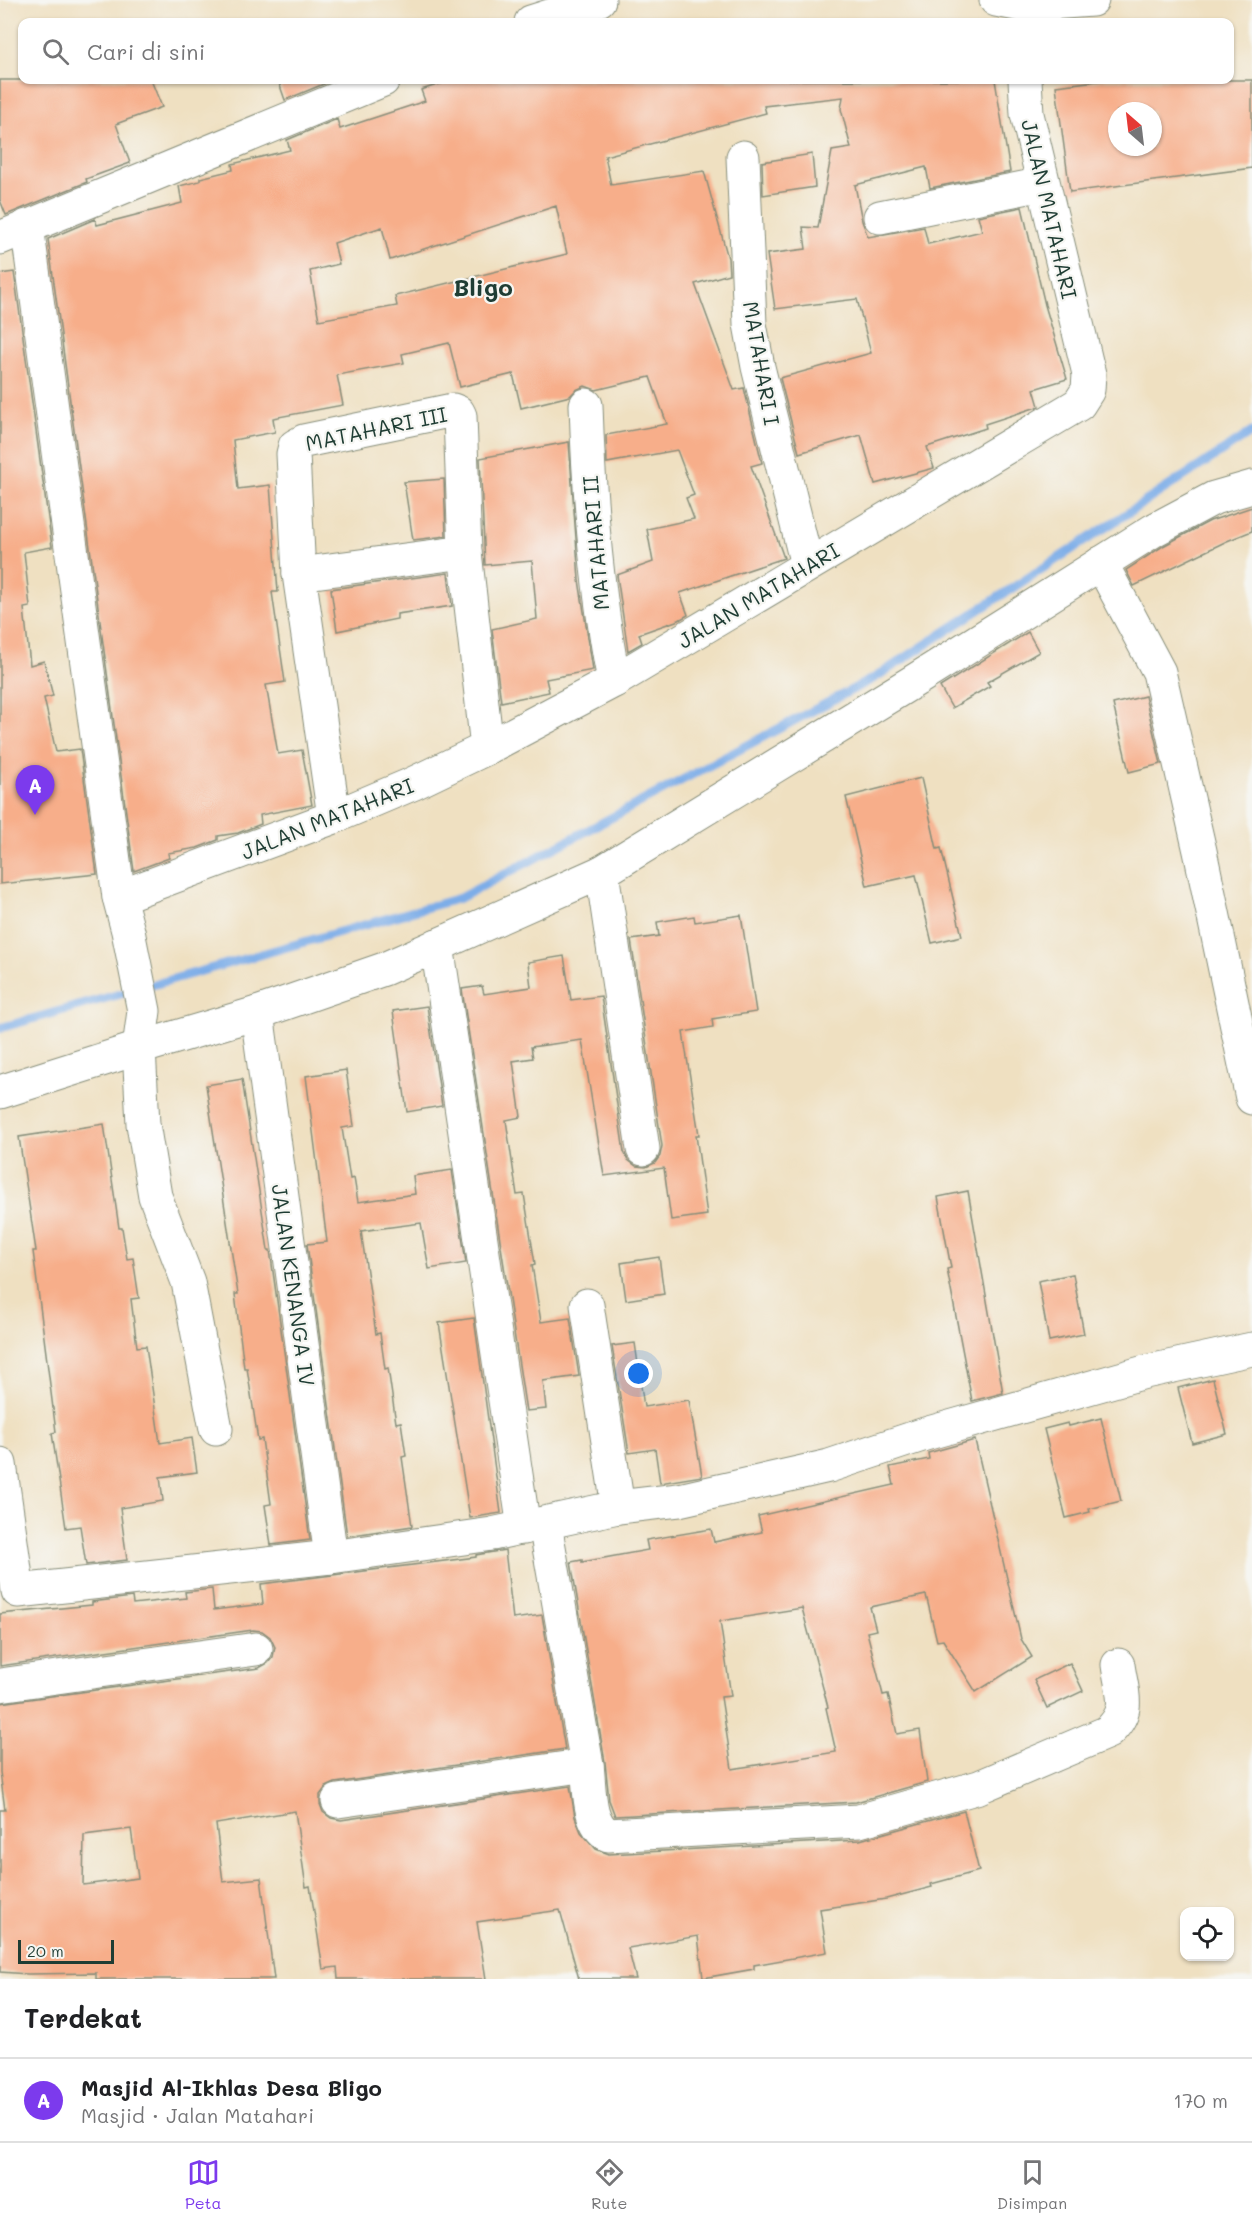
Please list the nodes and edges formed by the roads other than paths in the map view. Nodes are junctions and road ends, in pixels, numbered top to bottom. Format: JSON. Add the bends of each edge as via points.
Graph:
{"nodes":[{"id":1,"x":599,"y":0,"type":"edge"},
{"id":2,"x":1092,"y":0,"type":"edge"},
{"id":3,"x":1014,"y":9,"type":"edge"},
{"id":4,"x":543,"y":18,"type":"edge"},
{"id":5,"x":373,"y":84,"type":"edge"},
{"id":6,"x":1025,"y":84,"type":"edge"},
{"id":7,"x":743,"y":157,"type":"dead end"},
{"id":8,"x":1043,"y":184,"type":"junction"},
{"id":9,"x":880,"y":217,"type":"dead end"},
{"id":10,"x":13,"y":232,"type":"edge"},
{"id":11,"x":586,"y":405,"type":"dead end"},
{"id":12,"x":1252,"y":487,"type":"edge"},
{"id":13,"x":465,"y":552,"type":"junction"},
{"id":14,"x":1101,"y":563,"type":"junction"},
{"id":15,"x":807,"y":565,"type":"junction"},
{"id":16,"x":299,"y":574,"type":"junction"},
{"id":17,"x":614,"y":681,"type":"junction"},
{"id":18,"x":488,"y":748,"type":"junction"},
{"id":19,"x":334,"y":817,"type":"junction"},
{"id":20,"x":602,"y":872,"type":"junction"},
{"id":21,"x":119,"y":897,"type":"junction"},
{"id":22,"x":437,"y":945,"type":"junction"},
{"id":23,"x":257,"y":1013,"type":"junction"},
{"id":24,"x":139,"y":1048,"type":"junction"},
{"id":25,"x":0,"y":1092,"type":"edge"},
{"id":26,"x":1252,"y":1098,"type":"edge"},
{"id":27,"x":643,"y":1149,"type":"dead end"},
{"id":28,"x":586,"y":1305,"type":"dead end"},
{"id":29,"x":1252,"y":1349,"type":"edge"},
{"id":30,"x":216,"y":1429,"type":"dead end"},
{"id":31,"x":0,"y":1464,"type":"edge"},
{"id":32,"x":618,"y":1507,"type":"junction"},
{"id":33,"x":534,"y":1526,"type":"junction"},
{"id":34,"x":331,"y":1557,"type":"junction"},
{"id":35,"x":9,"y":1591,"type":"edge"},
{"id":36,"x":256,"y":1649,"type":"dead end"},
{"id":37,"x":1118,"y":1665,"type":"dead end"},
{"id":38,"x":0,"y":1685,"type":"edge"},
{"id":39,"x":587,"y":1765,"type":"junction"},
{"id":40,"x":338,"y":1801,"type":"dead end"}],
"edges":[{"from":1,"to":4,"type":"street"},
{"from":2,"to":3,"type":"street"},
{"from":5,"to":10,"type":"street"},
{"from":6,"to":8,"type":"street","name":"JALAN MATAHARI","via":[[1027,114]]},
{"from":7,"to":15,"type":"street","name":"MATAHARI I","via":[[750,324]]},
{"from":8,"to":9,"type":"street"},
{"from":8,"to":15,"type":"street","name":"JALAN MATAHARI","via":[[1089,374],[1088,390],[1079,404]]},
{"from":10,"to":21,"type":"street"},
{"from":11,"to":17,"type":"street","name":"MATAHARI II","via":[[595,560]]},
{"from":12,"to":14,"type":"street","via":[[1214,498]]},
{"from":13,"to":16,"type":"street"},
{"from":13,"to":16,"type":"street","name":"MATAHARI III","via":[[460,416],[453,410],[295,446]]},
{"from":13,"to":18,"type":"street","name":"MATAHARI III"},
{"from":14,"to":20,"type":"street"},
{"from":14,"to":26,"type":"street","via":[[1159,672]]},
{"from":15,"to":17,"type":"street","name":"JALAN MATAHARI"},
{"from":16,"to":19,"type":"street","name":"MATAHARI III"},
{"from":17,"to":18,"type":"street","name":"JALAN MATAHARI"},
{"from":18,"to":19,"type":"street","name":"JALAN MATAHARI"},
{"from":19,"to":21,"type":"street","name":"JALAN MATAHARI"},
{"from":20,"to":22,"type":"street"},
{"from":20,"to":27,"type":"street"},
{"from":21,"to":24,"type":"street","via":[[144,1011]]},
{"from":22,"to":23,"type":"street","via":[[384,969]]},
{"from":22,"to":33,"type":"street"},
{"from":23,"to":24,"type":"street"},
{"from":23,"to":34,"type":"street","name":"JALAN KENANGA IV"},
{"from":24,"to":25,"type":"street"},
{"from":24,"to":30,"type":"street","via":[[143,1124],[155,1196],[188,1282]]},
{"from":28,"to":32,"type":"street"},
{"from":29,"to":32,"type":"street","via":[[1145,1372],[925,1434],[829,1466],[679,1500]]},
{"from":31,"to":35,"type":"street"},
{"from":32,"to":33,"type":"street"},
{"from":33,"to":34,"type":"street"},
{"from":33,"to":39,"type":"street"},
{"from":34,"to":35,"type":"street"},
{"from":36,"to":38,"type":"street"},
{"from":37,"to":39,"type":"street","via":[[1124,1707],[1120,1721],[1108,1732],[979,1787],[859,1821],[608,1835],[594,1822]]},
{"from":39,"to":40,"type":"street"}]}
